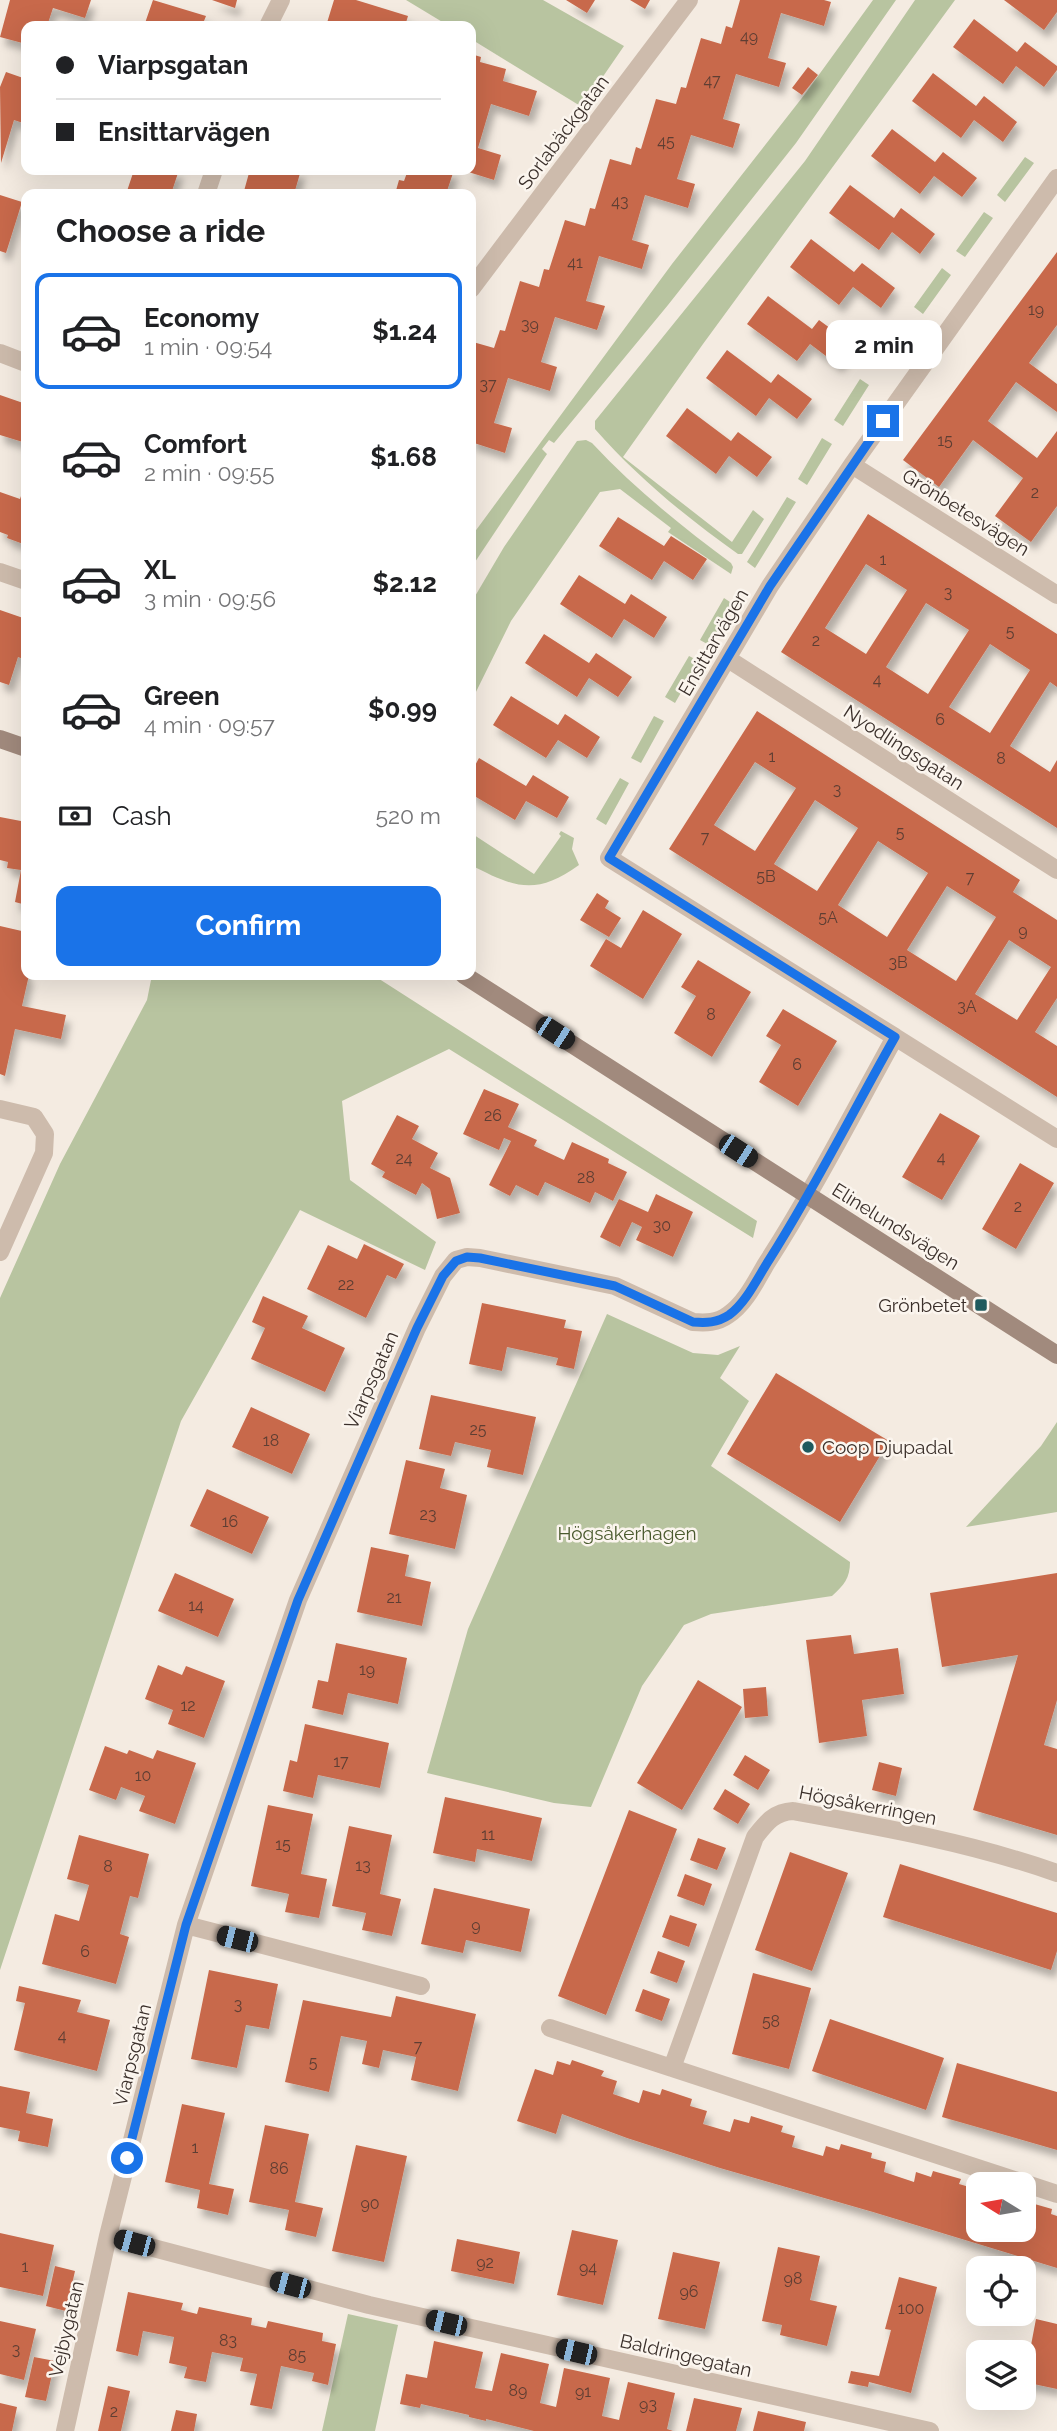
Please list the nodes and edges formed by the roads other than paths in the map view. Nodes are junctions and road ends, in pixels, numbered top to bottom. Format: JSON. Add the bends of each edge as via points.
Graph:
{"nodes":[{"id":1,"x":281,"y":0,"type":"edge"},
{"id":2,"x":689,"y":0,"type":"edge"},
{"id":3,"x":270,"y":21,"type":"edge"},
{"id":4,"x":1057,"y":178,"type":"edge"},
{"id":5,"x":476,"y":282,"type":"edge"},
{"id":6,"x":0,"y":353,"type":"edge"},
{"id":7,"x":21,"y":361,"type":"edge"},
{"id":8,"x":852,"y":465,"type":"junction"},
{"id":9,"x":0,"y":572,"type":"edge"},
{"id":10,"x":21,"y":579,"type":"edge"},
{"id":11,"x":1054,"y":587,"type":"edge"},
{"id":12,"x":728,"y":659,"type":"junction"},
{"id":13,"x":0,"y":739,"type":"edge"},
{"id":14,"x":21,"y":746,"type":"edge"},
{"id":15,"x":1057,"y":870,"type":"edge"},
{"id":16,"x":472,"y":980,"type":"edge"},
{"id":17,"x":895,"y":1037,"type":"junction"},
{"id":18,"x":0,"y":1109,"type":"edge"},
{"id":19,"x":1057,"y":1139,"type":"edge"},
{"id":20,"x":807,"y":1195,"type":"junction"},
{"id":21,"x":0,"y":1252,"type":"edge"},
{"id":22,"x":1057,"y":1355,"type":"edge"},
{"id":23,"x":1057,"y":1873,"type":"edge"},
{"id":24,"x":186,"y":1925,"type":"junction"},
{"id":25,"x":421,"y":1986,"type":"dead end"},
{"id":26,"x":550,"y":2028,"type":"dead end"},
{"id":27,"x":672,"y":2068,"type":"junction"},
{"id":28,"x":1057,"y":2193,"type":"edge"},
{"id":29,"x":108,"y":2236,"type":"junction"},
{"id":30,"x":65,"y":2431,"type":"edge"},
{"id":31,"x":930,"y":2431,"type":"edge"}],
"edges":[{"from":1,"to":3,"type":"street"},
{"from":2,"to":5,"type":"street","name":"Sorlabäckgatan"},
{"from":4,"to":8,"type":"street","name":"Ensittarvägen"},
{"from":6,"to":7,"type":"street"},
{"from":8,"to":11,"type":"street","name":"Grönbetesvägen"},
{"from":8,"to":12,"type":"street","name":"Ensittarvägen","via":[[770,586]]},
{"from":9,"to":10,"type":"street"},
{"from":12,"to":15,"type":"street","name":"Nyodlingsgatan"},
{"from":12,"to":17,"type":"street","name":"Ensittarvägen","via":[[609,858]]},
{"from":13,"to":14,"type":"street"},
{"from":16,"to":20,"type":"street","name":"Elinelundsvägen"},
{"from":17,"to":19,"type":"street","name":"Ensittarvägen"},
{"from":17,"to":20,"type":"street"},
{"from":18,"to":21,"type":"street","via":[[34,1117],[45,1134],[44,1153]]},
{"from":20,"to":22,"type":"street","name":"Elinelundsvägen"},
{"from":20,"to":24,"type":"street","name":"Viarpsgatan","via":[[749,1292],[730,1314],[707,1324],[677,1316],[615,1286],[577,1277],[480,1258],[467,1257],[449,1267],[417,1328],[298,1600]]},
{"from":23,"to":27,"type":"street","name":"Högsåkerringen","via":[[1006,1855],[925,1837],[780,1812],[755,1838]]},
{"from":24,"to":25,"type":"street"},
{"from":24,"to":29,"type":"street","name":"Viarpsgatan"},
{"from":26,"to":27,"type":"street"},
{"from":27,"to":28,"type":"street"},
{"from":29,"to":30,"type":"street","name":"Vejbygatan"},
{"from":29,"to":31,"type":"street","name":"Baldringegatan","via":[[369,2305]]}]}
